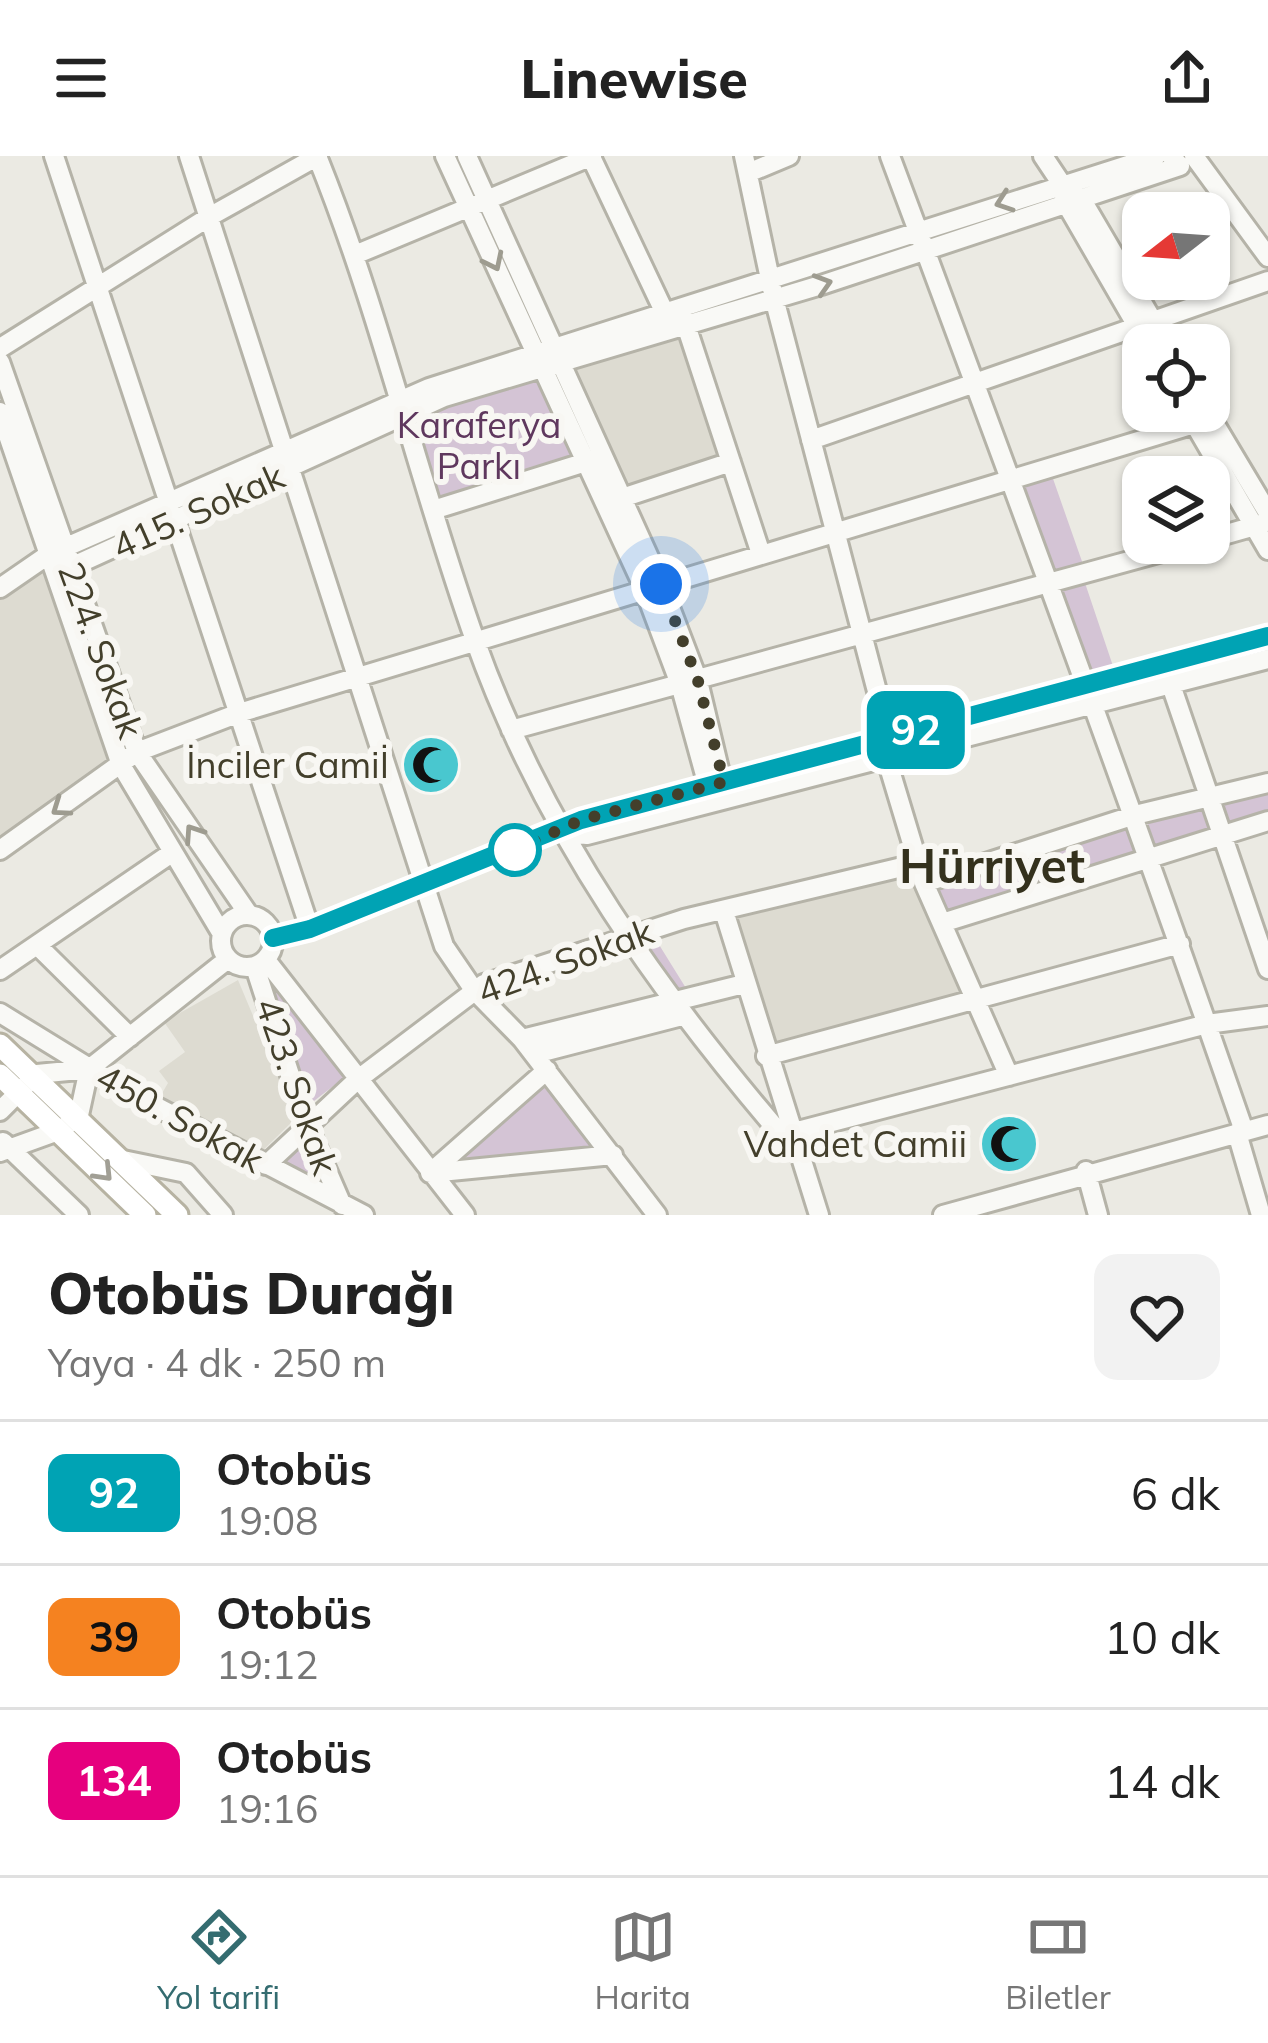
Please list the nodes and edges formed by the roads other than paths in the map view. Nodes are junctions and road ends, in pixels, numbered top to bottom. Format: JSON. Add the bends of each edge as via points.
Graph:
{"nodes":[{"id":1,"x":54,"y":156,"type":"edge"},
{"id":2,"x":189,"y":156,"type":"edge"},
{"id":3,"x":318,"y":156,"type":"edge"},
{"id":4,"x":445,"y":156,"type":"edge"},
{"id":5,"x":467,"y":156,"type":"edge"},
{"id":6,"x":591,"y":156,"type":"edge"},
{"id":7,"x":788,"y":156,"type":"edge"},
{"id":8,"x":890,"y":156,"type":"edge"},
{"id":9,"x":1043,"y":156,"type":"edge"},
{"id":10,"x":1156,"y":156,"type":"edge"},
{"id":11,"x":1172,"y":156,"type":"edge"},
{"id":12,"x":1194,"y":156,"type":"edge"},
{"id":13,"x":746,"y":165,"type":"edge"},
{"id":14,"x":1061,"y":183,"type":"junction"},
{"id":15,"x":487,"y":196,"type":"junction"},
{"id":16,"x":1074,"y":203,"type":"junction"},
{"id":17,"x":467,"y":208,"type":"junction"},
{"id":18,"x":209,"y":217,"type":"junction"},
{"id":19,"x":918,"y":231,"type":"junction"},
{"id":20,"x":925,"y":251,"type":"junction"},
{"id":21,"x":357,"y":254,"type":"junction"},
{"id":22,"x":1268,"y":257,"type":"edge"},
{"id":23,"x":1268,"y":281,"type":"edge"},
{"id":24,"x":99,"y":287,"type":"junction"},
{"id":25,"x":773,"y":289,"type":"junction"},
{"id":26,"x":676,"y":320,"type":"junction"},
{"id":27,"x":1145,"y":324,"type":"joint"},
{"id":28,"x":1122,"y":332,"type":"edge"},
{"id":29,"x":0,"y":348,"type":"edge"},
{"id":30,"x":549,"y":358,"type":"junction"},
{"id":31,"x":0,"y":362,"type":"edge"},
{"id":32,"x":974,"y":382,"type":"junction"},
{"id":33,"x":403,"y":406,"type":"junction"},
{"id":34,"x":0,"y":412,"type":"edge"},
{"id":35,"x":1152,"y":432,"type":"edge"},
{"id":36,"x":1210,"y":432,"type":"edge"},
{"id":37,"x":811,"y":440,"type":"junction"},
{"id":38,"x":290,"y":460,"type":"junction"},
{"id":39,"x":586,"y":462,"type":"junction"},
{"id":40,"x":731,"y":462,"type":"junction"},
{"id":41,"x":1010,"y":480,"type":"junction"},
{"id":42,"x":614,"y":501,"type":"junction"},
{"id":43,"x":434,"y":510,"type":"junction"},
{"id":44,"x":176,"y":512,"type":"junction"},
{"id":45,"x":1263,"y":520,"type":"edge"},
{"id":46,"x":835,"y":532,"type":"junction"},
{"id":47,"x":1230,"y":532,"type":"edge"},
{"id":48,"x":1268,"y":550,"type":"edge"},
{"id":49,"x":760,"y":554,"type":"junction"},
{"id":50,"x":62,"y":558,"type":"junction"},
{"id":51,"x":1123,"y":564,"type":"edge"},
{"id":52,"x":652,"y":586,"type":"junction"},
{"id":53,"x":1047,"y":586,"type":"junction"},
{"id":54,"x":0,"y":588,"type":"edge"},
{"id":55,"x":1268,"y":636,"type":"edge"},
{"id":56,"x":863,"y":638,"type":"junction"},
{"id":57,"x":475,"y":641,"type":"junction"},
{"id":58,"x":1268,"y":658,"type":"edge"},
{"id":59,"x":358,"y":675,"type":"junction"},
{"id":60,"x":689,"y":682,"type":"junction"},
{"id":61,"x":1170,"y":682,"type":"junction"},
{"id":62,"x":1091,"y":693,"type":"junction"},
{"id":63,"x":238,"y":713,"type":"junction"},
{"id":64,"x":511,"y":730,"type":"junction"},
{"id":65,"x":887,"y":747,"type":"junction"},
{"id":66,"x":137,"y":752,"type":"junction"},
{"id":67,"x":121,"y":765,"type":"junction"},
{"id":68,"x":1268,"y":783,"type":"edge"},
{"id":69,"x":717,"y":792,"type":"junction"},
{"id":70,"x":1213,"y":800,"type":"junction"},
{"id":71,"x":1135,"y":815,"type":"junction"},
{"id":72,"x":1268,"y":821,"type":"edge"},
{"id":73,"x":560,"y":832,"type":"junction"},
{"id":74,"x":1225,"y":834,"type":"junction"},
{"id":75,"x":0,"y":850,"type":"edge"},
{"id":76,"x":173,"y":852,"type":"junction"},
{"id":77,"x":1150,"y":858,"type":"junction"},
{"id":78,"x":919,"y":863,"type":"junction"},
{"id":79,"x":924,"y":883,"type":"junction"},
{"id":80,"x":425,"y":885,"type":"junction"},
{"id":81,"x":724,"y":910,"type":"junction"},
{"id":82,"x":249,"y":915,"type":"junction"},
{"id":83,"x":1262,"y":920,"type":"edge"},
{"id":84,"x":942,"y":923,"type":"junction"},
{"id":85,"x":310,"y":929,"type":"junction"},
{"id":86,"x":222,"y":934,"type":"junction"},
{"id":87,"x":628,"y":937,"type":"junction"},
{"id":88,"x":273,"y":938,"type":"junction"},
{"id":89,"x":1180,"y":944,"type":"junction"},
{"id":90,"x":38,"y":945,"type":"junction"},
{"id":91,"x":228,"y":959,"type":"junction"},
{"id":92,"x":260,"y":963,"type":"junction"},
{"id":93,"x":1268,"y":969,"type":"edge"},
{"id":94,"x":0,"y":970,"type":"edge"},
{"id":95,"x":743,"y":984,"type":"junction"},
{"id":96,"x":474,"y":990,"type":"junction"},
{"id":97,"x":976,"y":1001,"type":"junction"},
{"id":98,"x":678,"y":1011,"type":"junction"},
{"id":99,"x":0,"y":1012,"type":"edge"},
{"id":100,"x":1268,"y":1016,"type":"edge"},
{"id":101,"x":1208,"y":1024,"type":"junction"},
{"id":102,"x":130,"y":1037,"type":"junction"},
{"id":103,"x":0,"y":1045,"type":"edge"},
{"id":104,"x":535,"y":1054,"type":"junction"},
{"id":105,"x":766,"y":1056,"type":"junction"},
{"id":106,"x":89,"y":1069,"type":"junction"},
{"id":107,"x":37,"y":1074,"type":"junction"},
{"id":108,"x":0,"y":1075,"type":"edge"},
{"id":109,"x":1009,"y":1076,"type":"junction"},
{"id":110,"x":357,"y":1080,"type":"junction"},
{"id":111,"x":19,"y":1091,"type":"junction"},
{"id":112,"x":0,"y":1111,"type":"edge"},
{"id":113,"x":70,"y":1122,"type":"junction"},
{"id":114,"x":306,"y":1122,"type":"junction"},
{"id":115,"x":1268,"y":1125,"type":"edge"},
{"id":116,"x":790,"y":1132,"type":"junction"},
{"id":117,"x":1241,"y":1132,"type":"junction"},
{"id":118,"x":3,"y":1146,"type":"edge"},
{"id":119,"x":797,"y":1153,"type":"junction"},
{"id":120,"x":614,"y":1155,"type":"junction"},
{"id":121,"x":123,"y":1160,"type":"junction"},
{"id":122,"x":266,"y":1165,"type":"junction"},
{"id":123,"x":1085,"y":1171,"type":"junction"},
{"id":124,"x":430,"y":1173,"type":"junction"},
{"id":125,"x":308,"y":1189,"type":"junction"},
{"id":126,"x":342,"y":1205,"type":"junction"},
{"id":127,"x":79,"y":1215,"type":"edge"},
{"id":128,"x":145,"y":1215,"type":"edge"},
{"id":129,"x":177,"y":1215,"type":"edge"},
{"id":130,"x":223,"y":1215,"type":"edge"},
{"id":131,"x":310,"y":1215,"type":"edge"},
{"id":132,"x":364,"y":1215,"type":"edge"},
{"id":133,"x":465,"y":1215,"type":"edge"},
{"id":134,"x":657,"y":1215,"type":"edge"},
{"id":135,"x":819,"y":1215,"type":"edge"},
{"id":136,"x":943,"y":1215,"type":"edge"},
{"id":137,"x":1098,"y":1215,"type":"edge"},
{"id":138,"x":1261,"y":1215,"type":"edge"}],
"edges":[{"from":1,"to":24,"type":"street"},
{"from":2,"to":18,"type":"street"},
{"from":3,"to":18,"type":"street"},
{"from":3,"to":21,"type":"street"},
{"from":4,"to":17,"type":"street"},
{"from":5,"to":15,"type":"street"},
{"from":6,"to":15,"type":"street"},
{"from":6,"to":26,"type":"street"},
{"from":7,"to":13,"type":"street"},
{"from":8,"to":19,"type":"street"},
{"from":9,"to":14,"type":"street"},
{"from":10,"to":14,"type":"street","name":"415. Sokak"},
{"from":11,"to":16,"type":"street","name":"415. Sokak","via":[[1180,166]]},
{"from":12,"to":22,"type":"street"},
{"from":13,"to":25,"type":"street"},
{"from":14,"to":16,"type":"street"},
{"from":14,"to":19,"type":"street","name":"415. Sokak","one_way":true},
{"from":15,"to":17,"type":"street"},
{"from":15,"to":30,"type":"street"},
{"from":16,"to":20,"type":"street","name":"415. Sokak"},
{"from":16,"to":27,"type":"street"},
{"from":17,"to":21,"type":"street"},
{"from":17,"to":30,"type":"street","one_way":true},
{"from":18,"to":24,"type":"street"},
{"from":18,"to":38,"type":"street"},
{"from":19,"to":20,"type":"street"},
{"from":19,"to":25,"type":"street","name":"415. Sokak"},
{"from":25,"to":20,"type":"street","name":"415. Sokak","one_way":true},
{"from":20,"to":32,"type":"street"},
{"from":21,"to":33,"type":"street"},
{"from":23,"to":27,"type":"street"},
{"from":24,"to":29,"type":"street"},
{"from":24,"to":44,"type":"street"},
{"from":25,"to":26,"type":"street","name":"415. Sokak"},
{"from":25,"to":37,"type":"street"},
{"from":26,"to":30,"type":"street","name":"415. Sokak"},
{"from":26,"to":40,"type":"street"},
{"from":28,"to":32,"type":"street"},
{"from":30,"to":33,"type":"street","name":"415. Sokak"},
{"from":30,"to":39,"type":"street"},
{"from":30,"to":42,"type":"street"},
{"from":31,"to":50,"type":"street","name":"224. Sokak"},
{"from":32,"to":37,"type":"street"},
{"from":32,"to":41,"type":"street"},
{"from":33,"to":38,"type":"street","name":"415. Sokak"},
{"from":33,"to":43,"type":"street"},
{"from":34,"to":50,"type":"street","name":"224. Sokak"},
{"from":35,"to":41,"type":"street"},
{"from":36,"to":45,"type":"street"},
{"from":37,"to":46,"type":"street"},
{"from":38,"to":44,"type":"street","name":"415. Sokak"},
{"from":38,"to":59,"type":"street"},
{"from":39,"to":42,"type":"street"},
{"from":39,"to":43,"type":"street"},
{"from":40,"to":42,"type":"street"},
{"from":40,"to":49,"type":"street"},
{"from":41,"to":46,"type":"street"},
{"from":41,"to":53,"type":"street"},
{"from":42,"to":52,"type":"street"},
{"from":43,"to":57,"type":"street"},
{"from":44,"to":50,"type":"street","name":"415. Sokak"},
{"from":44,"to":63,"type":"street"},
{"from":45,"to":47,"type":"street"},
{"from":45,"to":48,"type":"street"},
{"from":46,"to":49,"type":"street"},
{"from":46,"to":56,"type":"street"},
{"from":49,"to":52,"type":"street"},
{"from":50,"to":54,"type":"street","name":"415. Sokak"},
{"from":50,"to":66,"type":"street","name":"224. Sokak"},
{"from":50,"to":67,"type":"street","name":"224. Sokak"},
{"from":51,"to":53,"type":"street"},
{"from":52,"to":57,"type":"street"},
{"from":52,"to":60,"type":"street"},
{"from":53,"to":56,"type":"street"},
{"from":53,"to":62,"type":"street"},
{"from":55,"to":62,"type":"street"},
{"from":56,"to":60,"type":"street"},
{"from":56,"to":65,"type":"street"},
{"from":57,"to":59,"type":"street"},
{"from":57,"to":64,"type":"street"},
{"from":58,"to":61,"type":"street"},
{"from":59,"to":63,"type":"street"},
{"from":59,"to":80,"type":"street"},
{"from":60,"to":64,"type":"street"},
{"from":60,"to":69,"type":"street"},
{"from":61,"to":62,"type":"street"},
{"from":61,"to":70,"type":"street"},
{"from":62,"to":65,"type":"street"},
{"from":62,"to":71,"type":"street"},
{"from":63,"to":66,"type":"street"},
{"from":63,"to":85,"type":"street"},
{"from":64,"to":73,"type":"street"},
{"from":65,"to":69,"type":"street"},
{"from":65,"to":78,"type":"street"},
{"from":66,"to":67,"type":"street"},
{"from":82,"to":66,"type":"street","name":"224. Sokak","one_way":true},
{"from":67,"to":75,"type":"street","one_way":true},
{"from":67,"to":76,"type":"street","name":"224. Sokak"},
{"from":68,"to":70,"type":"street"},
{"from":69,"to":73,"type":"street","via":[[586,835]]},
{"from":70,"to":71,"type":"street"},
{"from":70,"to":74,"type":"street"},
{"from":71,"to":77,"type":"street"},
{"from":71,"to":79,"type":"street"},
{"from":72,"to":74,"type":"street"},
{"from":73,"to":80,"type":"street"},
{"from":73,"to":87,"type":"street"},
{"from":74,"to":77,"type":"street"},
{"from":74,"to":83,"type":"street"},
{"from":76,"to":86,"type":"street","name":"224. Sokak"},
{"from":76,"to":90,"type":"street"},
{"from":77,"to":84,"type":"street"},
{"from":77,"to":89,"type":"street"},
{"from":78,"to":79,"type":"street"},
{"from":78,"to":81,"type":"street","name":"424. Sokak"},
{"from":79,"to":84,"type":"street"},
{"from":80,"to":85,"type":"street"},
{"from":80,"to":96,"type":"street","via":[[444,946]]},
{"from":81,"to":87,"type":"street","name":"424. Sokak"},
{"from":81,"to":95,"type":"street"},
{"from":82,"to":86,"type":"street"},
{"from":82,"to":88,"type":"street","via":[[266,922]]},
{"from":83,"to":93,"type":"street"},
{"from":84,"to":97,"type":"street"},
{"from":85,"to":88,"type":"street"},
{"from":86,"to":91,"type":"street"},
{"from":87,"to":96,"type":"street","name":"424. Sokak"},
{"from":87,"to":98,"type":"street"},
{"from":88,"to":92,"type":"street"},
{"from":89,"to":97,"type":"street"},
{"from":89,"to":101,"type":"street"},
{"from":90,"to":94,"type":"street"},
{"from":90,"to":102,"type":"street"},
{"from":91,"to":92,"type":"street"},
{"from":91,"to":102,"type":"street"},
{"from":92,"to":110,"type":"street"},
{"from":92,"to":114,"type":"street","name":"423. Sokak"},
{"from":95,"to":98,"type":"street"},
{"from":95,"to":105,"type":"street"},
{"from":96,"to":104,"type":"street"},
{"from":96,"to":110,"type":"street","name":"424. Sokak"},
{"from":97,"to":105,"type":"street"},
{"from":97,"to":109,"type":"street"},
{"from":98,"to":104,"type":"street"},
{"from":98,"to":119,"type":"street"},
{"from":99,"to":106,"type":"street","name":"450. Sokak"},
{"from":100,"to":101,"type":"street"},
{"from":101,"to":109,"type":"street"},
{"from":101,"to":117,"type":"street"},
{"from":102,"to":106,"type":"street"},
{"from":103,"to":107,"type":"main road"},
{"from":104,"to":120,"type":"street"},
{"from":104,"to":124,"type":"street"},
{"from":105,"to":116,"type":"street"},
{"from":106,"to":107,"type":"street"},
{"from":106,"to":113,"type":"street"},
{"from":106,"to":122,"type":"street","name":"450. Sokak"},
{"from":107,"to":111,"type":"street"},
{"from":107,"to":113,"type":"main road"},
{"from":108,"to":111,"type":"main road"},
{"from":109,"to":116,"type":"street"},
{"from":110,"to":114,"type":"street","name":"424. Sokak"},
{"from":110,"to":124,"type":"street"},
{"from":111,"to":112,"type":"street"},
{"from":111,"to":113,"type":"main road"},
{"from":113,"to":118,"type":"street"},
{"from":113,"to":121,"type":"main road"},
{"from":113,"to":128,"type":"main road","one_way":true},
{"from":114,"to":122,"type":"street","name":"424. Sokak"},
{"from":114,"to":126,"type":"street","name":"423. Sokak"},
{"from":115,"to":117,"type":"street"},
{"from":116,"to":119,"type":"street"},
{"from":117,"to":123,"type":"street"},
{"from":117,"to":138,"type":"street"},
{"from":118,"to":127,"type":"street"},
{"from":119,"to":135,"type":"street"},
{"from":120,"to":124,"type":"street"},
{"from":120,"to":134,"type":"street"},
{"from":121,"to":129,"type":"main road"},
{"from":121,"to":130,"type":"street","via":[[186,1173]]},
{"from":122,"to":125,"type":"street","name":"450. Sokak"},
{"from":123,"to":136,"type":"street"},
{"from":123,"to":137,"type":"street"},
{"from":124,"to":133,"type":"street"},
{"from":125,"to":126,"type":"street","name":"450. Sokak"},
{"from":125,"to":131,"type":"street"},
{"from":126,"to":132,"type":"street","name":"450. Sokak"}]}
